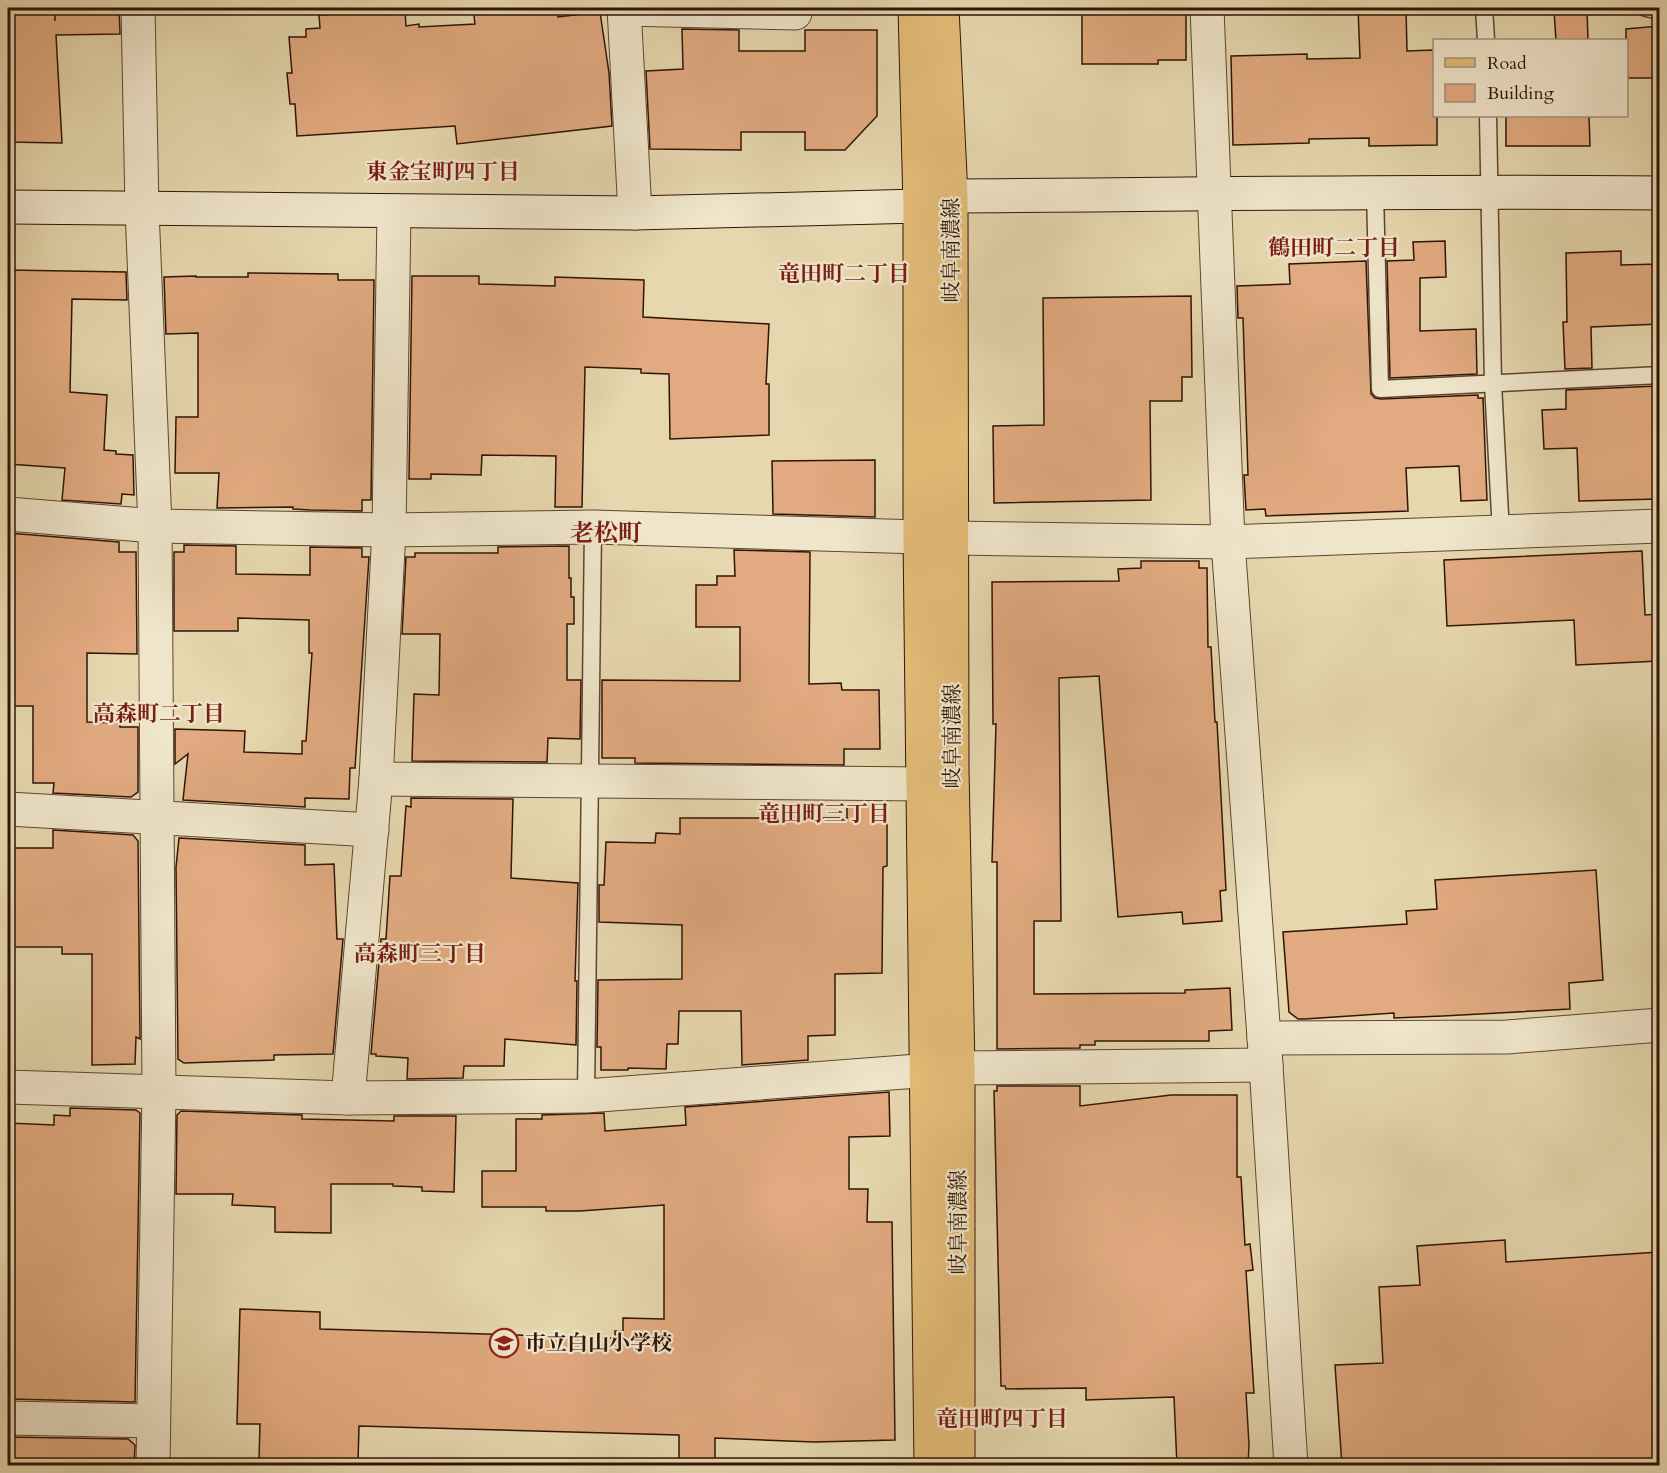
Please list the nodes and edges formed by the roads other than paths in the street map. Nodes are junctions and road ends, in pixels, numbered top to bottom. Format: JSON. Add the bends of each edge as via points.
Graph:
{"nodes":[{"id":1,"x":138,"y":8,"type":"edge"},
{"id":2,"x":624,"y":8,"type":"edge"},
{"id":3,"x":928,"y":8,"type":"edge"},
{"id":4,"x":1207,"y":8,"type":"edge"},
{"id":5,"x":1484,"y":8,"type":"edge"},
{"id":6,"x":1646,"y":8,"type":"edge"},
{"id":7,"x":1659,"y":11,"type":"edge"},
{"id":8,"x":795,"y":13,"type":"dead end"},
{"id":9,"x":1486,"y":39,"type":"edge"},
{"id":10,"x":1488,"y":117,"type":"edge"},
{"id":11,"x":1491,"y":191,"type":"junction"},
{"id":12,"x":1375,"y":192,"type":"junction"},
{"id":13,"x":1659,"y":193,"type":"edge"},
{"id":14,"x":1214,"y":195,"type":"junction"},
{"id":15,"x":951,"y":196,"type":"junction"},
{"id":16,"x":920,"y":206,"type":"junction"},
{"id":17,"x":8,"y":207,"type":"edge"},
{"id":18,"x":142,"y":209,"type":"junction"},
{"id":19,"x":394,"y":211,"type":"junction"},
{"id":20,"x":635,"y":213,"type":"junction"},
{"id":21,"x":1659,"y":375,"type":"edge"},
{"id":22,"x":1493,"y":384,"type":"junction"},
{"id":23,"x":8,"y":514,"type":"edge"},
{"id":24,"x":155,"y":526,"type":"junction"},
{"id":25,"x":1659,"y":526,"type":"edge"},
{"id":26,"x":593,"y":527,"type":"junction"},
{"id":27,"x":388,"y":530,"type":"junction"},
{"id":28,"x":1502,"y":533,"type":"junction"},
{"id":29,"x":920,"y":537,"type":"junction"},
{"id":30,"x":952,"y":538,"type":"junction"},
{"id":31,"x":1228,"y":542,"type":"junction"},
{"id":32,"x":376,"y":779,"type":"junction"},
{"id":33,"x":590,"y":782,"type":"junction"},
{"id":34,"x":925,"y":784,"type":"junction"},
{"id":35,"x":8,"y":809,"type":"edge"},
{"id":36,"x":156,"y":817,"type":"junction"},
{"id":37,"x":372,"y":830,"type":"junction"},
{"id":38,"x":1659,"y":1025,"type":"edge"},
{"id":39,"x":1265,"y":1051,"type":"junction"},
{"id":40,"x":942,"y":1069,"type":"junction"},
{"id":41,"x":8,"y":1087,"type":"edge"},
{"id":42,"x":159,"y":1092,"type":"junction"},
{"id":43,"x":586,"y":1096,"type":"junction"},
{"id":44,"x":348,"y":1098,"type":"junction"},
{"id":45,"x":8,"y":1418,"type":"edge"},
{"id":46,"x":153,"y":1421,"type":"junction"},
{"id":47,"x":153,"y":1466,"type":"edge"},
{"id":48,"x":931,"y":1466,"type":"edge"},
{"id":49,"x":958,"y":1466,"type":"edge"},
{"id":50,"x":1291,"y":1466,"type":"edge"}],
"edges":[{"from":1,"to":18,"type":"street"},
{"from":2,"to":8,"type":"street"},
{"from":2,"to":20,"type":"street"},
{"from":3,"to":15,"type":"main road","name":"岐阜南濃線"},
{"from":3,"to":16,"type":"main road","name":"岐阜南濃線"},
{"from":4,"to":14,"type":"street"},
{"from":5,"to":9,"type":"lane"},
{"from":6,"to":7,"type":"lane"},
{"from":10,"to":11,"type":"lane"},
{"from":11,"to":12,"type":"street"},
{"from":11,"to":13,"type":"street"},
{"from":11,"to":22,"type":"lane"},
{"from":12,"to":14,"type":"street"},
{"from":12,"to":22,"type":"lane","via":[[1380,389]]},
{"from":14,"to":15,"type":"street"},
{"from":14,"to":31,"type":"street"},
{"from":15,"to":16,"type":"street"},
{"from":15,"to":30,"type":"main road","name":"岐阜南濃線"},
{"from":16,"to":20,"type":"street"},
{"from":16,"to":29,"type":"main road","name":"岐阜南濃線"},
{"from":17,"to":18,"type":"street"},
{"from":18,"to":19,"type":"street"},
{"from":18,"to":24,"type":"street"},
{"from":19,"to":20,"type":"street"},
{"from":19,"to":27,"type":"street"},
{"from":21,"to":22,"type":"lane"},
{"from":22,"to":28,"type":"lane"},
{"from":23,"to":24,"type":"street"},
{"from":24,"to":27,"type":"street"},
{"from":24,"to":36,"type":"street"},
{"from":25,"to":28,"type":"street"},
{"from":26,"to":27,"type":"street"},
{"from":26,"to":29,"type":"street"},
{"from":26,"to":33,"type":"lane"},
{"from":27,"to":32,"type":"street"},
{"from":28,"to":31,"type":"street"},
{"from":29,"to":34,"type":"main road","name":"岐阜南濃線"},
{"from":30,"to":31,"type":"street"},
{"from":30,"to":40,"type":"main road","name":"岐阜南濃線","via":[[952,770]]},
{"from":31,"to":39,"type":"street"},
{"from":32,"to":33,"type":"street"},
{"from":32,"to":37,"type":"street"},
{"from":33,"to":34,"type":"street"},
{"from":33,"to":43,"type":"lane"},
{"from":34,"to":40,"type":"main road","name":"岐阜南濃線"},
{"from":35,"to":36,"type":"street"},
{"from":36,"to":37,"type":"street"},
{"from":36,"to":42,"type":"street"},
{"from":37,"to":44,"type":"street"},
{"from":38,"to":39,"type":"street"},
{"from":39,"to":40,"type":"street"},
{"from":39,"to":50,"type":"street"},
{"from":40,"to":43,"type":"street"},
{"from":40,"to":48,"type":"main road","name":"岐阜南濃線"},
{"from":40,"to":49,"type":"main road","name":"岐阜南濃線"},
{"from":41,"to":42,"type":"street"},
{"from":42,"to":44,"type":"street"},
{"from":42,"to":46,"type":"street"},
{"from":43,"to":44,"type":"street"},
{"from":45,"to":46,"type":"street"},
{"from":46,"to":47,"type":"street"}]}
